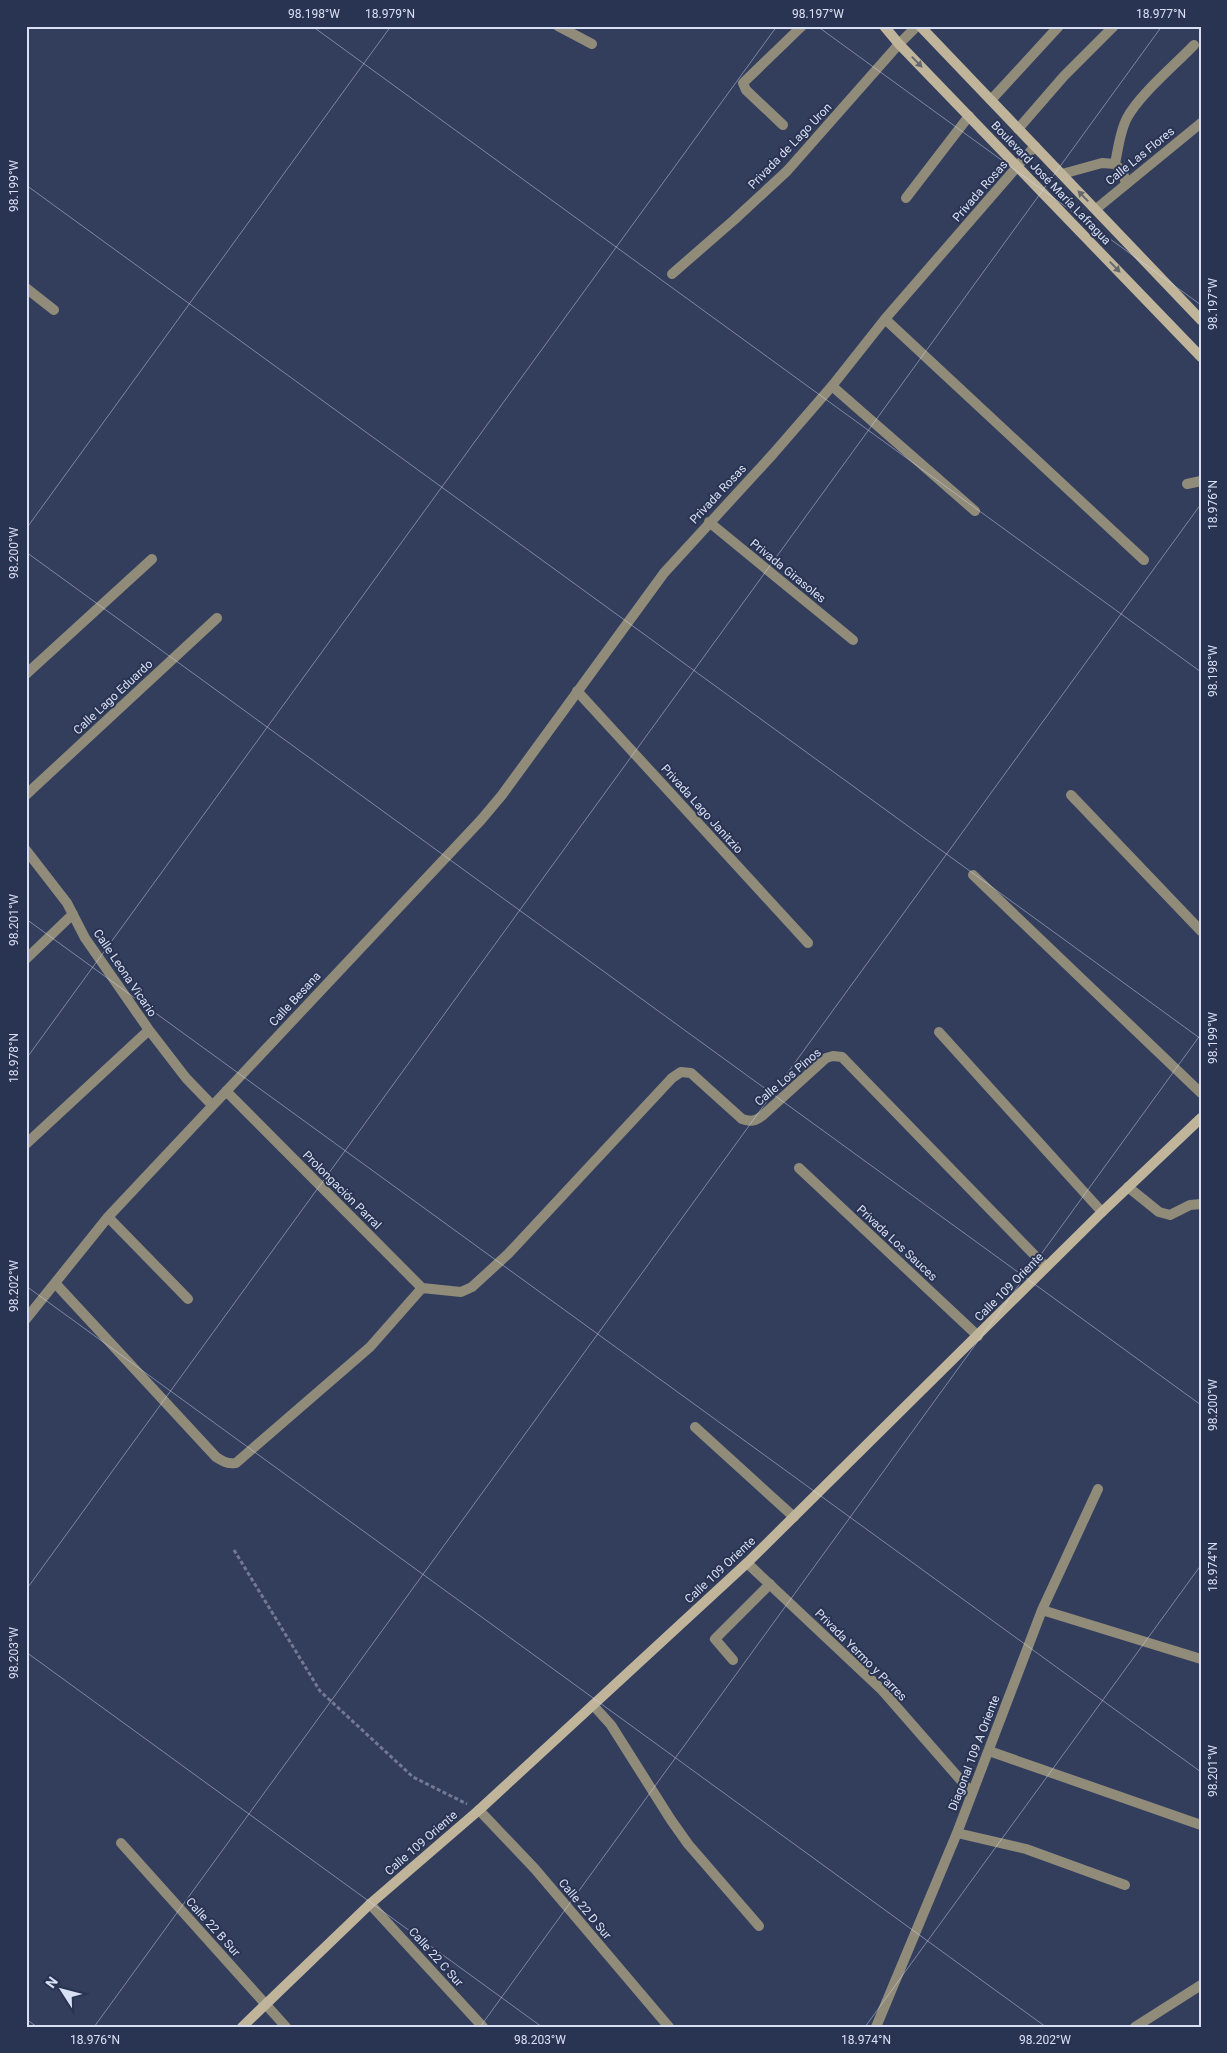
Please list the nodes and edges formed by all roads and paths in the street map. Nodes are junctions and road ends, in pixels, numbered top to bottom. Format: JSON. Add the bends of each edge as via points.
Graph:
{"nodes":[{"id":1,"x":558,"y":26,"type":"edge"},
{"id":2,"x":802,"y":26,"type":"edge"},
{"id":3,"x":884,"y":26,"type":"edge"},
{"id":4,"x":919,"y":26,"type":"edge"},
{"id":5,"x":1059,"y":26,"type":"edge"},
{"id":6,"x":1114,"y":26,"type":"edge"},
{"id":7,"x":592,"y":44,"type":"dead end"},
{"id":8,"x":899,"y":44,"type":"junction"},
{"id":9,"x":1194,"y":45,"type":"dead end"},
{"id":10,"x":991,"y":100,"type":"junction"},
{"id":11,"x":969,"y":116,"type":"junction"},
{"id":12,"x":1201,"y":123,"type":"edge"},
{"id":13,"x":783,"y":125,"type":"dead end"},
{"id":14,"x":1018,"y":129,"type":"junction"},
{"id":15,"x":1035,"y":146,"type":"junction"},
{"id":16,"x":1114,"y":164,"type":"junction"},
{"id":17,"x":1018,"y":166,"type":"junction"},
{"id":18,"x":1062,"y":174,"type":"junction"},
{"id":19,"x":1126,"y":184,"type":"junction"},
{"id":20,"x":906,"y":198,"type":"dead end"},
{"id":21,"x":1096,"y":209,"type":"junction"},
{"id":22,"x":672,"y":274,"type":"dead end"},
{"id":23,"x":26,"y":288,"type":"edge"},
{"id":24,"x":54,"y":310,"type":"dead end"},
{"id":25,"x":885,"y":319,"type":"junction"},
{"id":26,"x":1201,"y":320,"type":"edge"},
{"id":27,"x":1201,"y":357,"type":"edge"},
{"id":28,"x":832,"y":386,"type":"junction"},
{"id":29,"x":1201,"y":481,"type":"edge"},
{"id":30,"x":1187,"y":484,"type":"dead end"},
{"id":31,"x":975,"y":511,"type":"dead end"},
{"id":32,"x":708,"y":522,"type":"junction"},
{"id":33,"x":152,"y":560,"type":"dead end"},
{"id":34,"x":1144,"y":560,"type":"dead end"},
{"id":35,"x":217,"y":618,"type":"dead end"},
{"id":36,"x":852,"y":640,"type":"dead end"},
{"id":37,"x":26,"y":674,"type":"edge"},
{"id":38,"x":577,"y":691,"type":"junction"},
{"id":39,"x":26,"y":795,"type":"edge"},
{"id":40,"x":1071,"y":795,"type":"dead end"},
{"id":41,"x":26,"y":850,"type":"edge"},
{"id":42,"x":973,"y":875,"type":"dead end"},
{"id":43,"x":73,"y":914,"type":"junction"},
{"id":44,"x":1201,"y":931,"type":"edge"},
{"id":45,"x":808,"y":943,"type":"dead end"},
{"id":46,"x":26,"y":959,"type":"edge"},
{"id":47,"x":149,"y":1030,"type":"junction"},
{"id":48,"x":939,"y":1032,"type":"dead end"},
{"id":49,"x":226,"y":1091,"type":"junction"},
{"id":50,"x":1201,"y":1093,"type":"edge"},
{"id":51,"x":212,"y":1105,"type":"junction"},
{"id":52,"x":1201,"y":1118,"type":"edge"},
{"id":53,"x":26,"y":1144,"type":"edge"},
{"id":54,"x":799,"y":1168,"type":"dead end"},
{"id":55,"x":1128,"y":1187,"type":"junction"},
{"id":56,"x":1201,"y":1204,"type":"edge"},
{"id":57,"x":1102,"y":1212,"type":"junction"},
{"id":58,"x":108,"y":1217,"type":"junction"},
{"id":59,"x":1046,"y":1267,"type":"junction"},
{"id":60,"x":55,"y":1283,"type":"junction"},
{"id":61,"x":422,"y":1288,"type":"junction"},
{"id":62,"x":188,"y":1299,"type":"dead end"},
{"id":63,"x":26,"y":1320,"type":"edge"},
{"id":64,"x":978,"y":1336,"type":"junction"},
{"id":65,"x":695,"y":1427,"type":"dead end"},
{"id":66,"x":1098,"y":1488,"type":"dead end"},
{"id":67,"x":794,"y":1517,"type":"junction"},
{"id":68,"x":234,"y":1550,"type":"dead end"},
{"id":69,"x":747,"y":1563,"type":"junction"},
{"id":70,"x":770,"y":1584,"type":"junction"},
{"id":71,"x":1042,"y":1610,"type":"junction"},
{"id":72,"x":1201,"y":1659,"type":"edge"},
{"id":73,"x":733,"y":1660,"type":"dead end"},
{"id":74,"x":593,"y":1705,"type":"junction"},
{"id":75,"x":989,"y":1751,"type":"junction"},
{"id":76,"x":972,"y":1793,"type":"junction"},
{"id":77,"x":479,"y":1810,"type":"junction"},
{"id":78,"x":1201,"y":1825,"type":"edge"},
{"id":79,"x":957,"y":1833,"type":"junction"},
{"id":80,"x":121,"y":1843,"type":"dead end"},
{"id":81,"x":1124,"y":1885,"type":"dead end"},
{"id":82,"x":370,"y":1904,"type":"junction"},
{"id":83,"x":759,"y":1926,"type":"dead end"},
{"id":84,"x":1201,"y":1984,"type":"edge"},
{"id":85,"x":265,"y":2004,"type":"junction"},
{"id":86,"x":242,"y":2027,"type":"edge"},
{"id":87,"x":286,"y":2027,"type":"edge"},
{"id":88,"x":483,"y":2027,"type":"edge"},
{"id":89,"x":669,"y":2027,"type":"edge"},
{"id":90,"x":876,"y":2027,"type":"edge"},
{"id":91,"x":1135,"y":2027,"type":"edge"}],
"edges":[{"from":1,"to":7,"type":"street"},
{"from":2,"to":13,"type":"street","via":[[743,83],[746,90]]},
{"from":3,"to":8,"type":"street","name":"Boulevard José María Lafragua"},
{"from":4,"to":8,"type":"street","name":"Privada de Lago Uron"},
{"from":4,"to":10,"type":"street","name":"Boulevard José María Lafragua"},
{"from":5,"to":10,"type":"street"},
{"from":6,"to":14,"type":"street"},
{"from":8,"to":11,"type":"street","name":"Boulevard José María Lafragua","one_way":true},
{"from":8,"to":22,"type":"street","name":"Privada de Lago Uron","via":[[787,171]]},
{"from":9,"to":16,"type":"street","via":[[1126,119]]},
{"from":10,"to":14,"type":"street","name":"Boulevard José María Lafragua"},
{"from":11,"to":17,"type":"street","name":"Boulevard José María Lafragua"},
{"from":11,"to":20,"type":"street"},
{"from":12,"to":19,"type":"street","name":"Calle Las Flores"},
{"from":14,"to":15,"type":"street","name":"Boulevard José María Lafragua"},
{"from":15,"to":17,"type":"street","name":"Privada Rosas"},
{"from":15,"to":18,"type":"street","name":"Boulevard José María Lafragua"},
{"from":16,"to":18,"type":"street","via":[[1102,163]]},
{"from":16,"to":19,"type":"street","via":[[1123,172]]},
{"from":17,"to":25,"type":"street","name":"Privada Rosas"},
{"from":17,"to":27,"type":"street","name":"Boulevard José María Lafragua","one_way":true},
{"from":21,"to":18,"type":"street","name":"Boulevard José María Lafragua","one_way":true},
{"from":19,"to":21,"type":"street","name":"Calle Las Flores"},
{"from":21,"to":26,"type":"street","name":"Boulevard José María Lafragua"},
{"from":23,"to":24,"type":"street"},
{"from":25,"to":28,"type":"street","name":"Privada Rosas"},
{"from":25,"to":34,"type":"street"},
{"from":28,"to":31,"type":"street"},
{"from":28,"to":32,"type":"street","name":"Privada Rosas"},
{"from":29,"to":30,"type":"street"},
{"from":32,"to":36,"type":"street","name":"Privada Girasoles"},
{"from":32,"to":38,"type":"street","name":"Privada Rosas","via":[[664,573]]},
{"from":33,"to":37,"type":"street"},
{"from":35,"to":39,"type":"street","name":"Calle Lago Eduardo"},
{"from":38,"to":45,"type":"street","name":"Privada Lago Janitzio"},
{"from":38,"to":49,"type":"street","name":"Calle Besana","via":[[481,820]]},
{"from":40,"to":44,"type":"street"},
{"from":41,"to":43,"type":"street","name":"Calle Leona Vicario"},
{"from":42,"to":50,"type":"street"},
{"from":43,"to":46,"type":"street"},
{"from":43,"to":47,"type":"street","name":"Calle Leona Vicario","via":[[104,968]]},
{"from":47,"to":51,"type":"street","name":"Calle Leona Vicario","via":[[186,1078]]},
{"from":47,"to":53,"type":"street"},
{"from":48,"to":57,"type":"street"},
{"from":49,"to":51,"type":"street","name":"Calle Besana"},
{"from":49,"to":61,"type":"street","name":"Prolongación Parral"},
{"from":51,"to":58,"type":"street","name":"Calle Besana"},
{"from":52,"to":55,"type":"street","name":"Calle 109 Oriente"},
{"from":54,"to":64,"type":"street","name":"Privada Los Sauces"},
{"from":55,"to":56,"type":"street","via":[[1159,1212],[1170,1215]]},
{"from":55,"to":57,"type":"street","name":"Calle 109 Oriente"},
{"from":57,"to":59,"type":"street","name":"Calle 109 Oriente"},
{"from":58,"to":60,"type":"street","name":"Calle Besana"},
{"from":58,"to":62,"type":"street"},
{"from":59,"to":61,"type":"street","name":"Calle Los Pinos","via":[[842,1058],[833,1056],[826,1058],[756,1120],[749,1121],[742,1119],[691,1073],[681,1072],[508,1254],[472,1287],[461,1292]]},
{"from":59,"to":64,"type":"street","name":"Calle 109 Oriente"},
{"from":60,"to":61,"type":"street","via":[[216,1458],[230,1464],[236,1463],[370,1347]]},
{"from":60,"to":63,"type":"street","name":"Calle Besana"},
{"from":64,"to":67,"type":"street","name":"Calle 109 Oriente"},
{"from":65,"to":67,"type":"street"},
{"from":66,"to":71,"type":"street","name":"Diagonal 109 A Oriente"},
{"from":67,"to":69,"type":"street","name":"Calle 109 Oriente"},
{"from":68,"to":77,"type":"path","via":[[320,1691],[413,1777]]},
{"from":69,"to":70,"type":"street","name":"Privada Yermo y Parres"},
{"from":69,"to":74,"type":"street","name":"Calle 109 Oriente"},
{"from":70,"to":73,"type":"street","via":[[714,1639]]},
{"from":70,"to":76,"type":"street","name":"Privada Yermo y Parres","via":[[881,1688]]},
{"from":71,"to":72,"type":"street"},
{"from":71,"to":75,"type":"street","name":"Diagonal 109 A Oriente"},
{"from":74,"to":77,"type":"street","name":"Calle 109 Oriente"},
{"from":74,"to":83,"type":"street","via":[[611,1724],[688,1844]]},
{"from":75,"to":76,"type":"street","name":"Diagonal 109 A Oriente"},
{"from":75,"to":78,"type":"street"},
{"from":76,"to":79,"type":"street","name":"Diagonal 109 A Oriente"},
{"from":77,"to":82,"type":"street","name":"Calle 109 Oriente"},
{"from":77,"to":89,"type":"street","name":"Calle 22 D Sur","via":[[534,1869]]},
{"from":79,"to":81,"type":"street","via":[[1026,1849]]},
{"from":79,"to":90,"type":"street","name":"Diagonal 109 A Oriente"},
{"from":80,"to":85,"type":"street","name":"Calle 22 B Sur"},
{"from":82,"to":85,"type":"street","name":"Calle 109 Oriente"},
{"from":82,"to":88,"type":"street","name":"Calle 22 C Sur"},
{"from":84,"to":91,"type":"street"},
{"from":85,"to":86,"type":"street","name":"Calle 109 Oriente"},
{"from":85,"to":87,"type":"street","name":"Calle 22 B Sur"}]}
